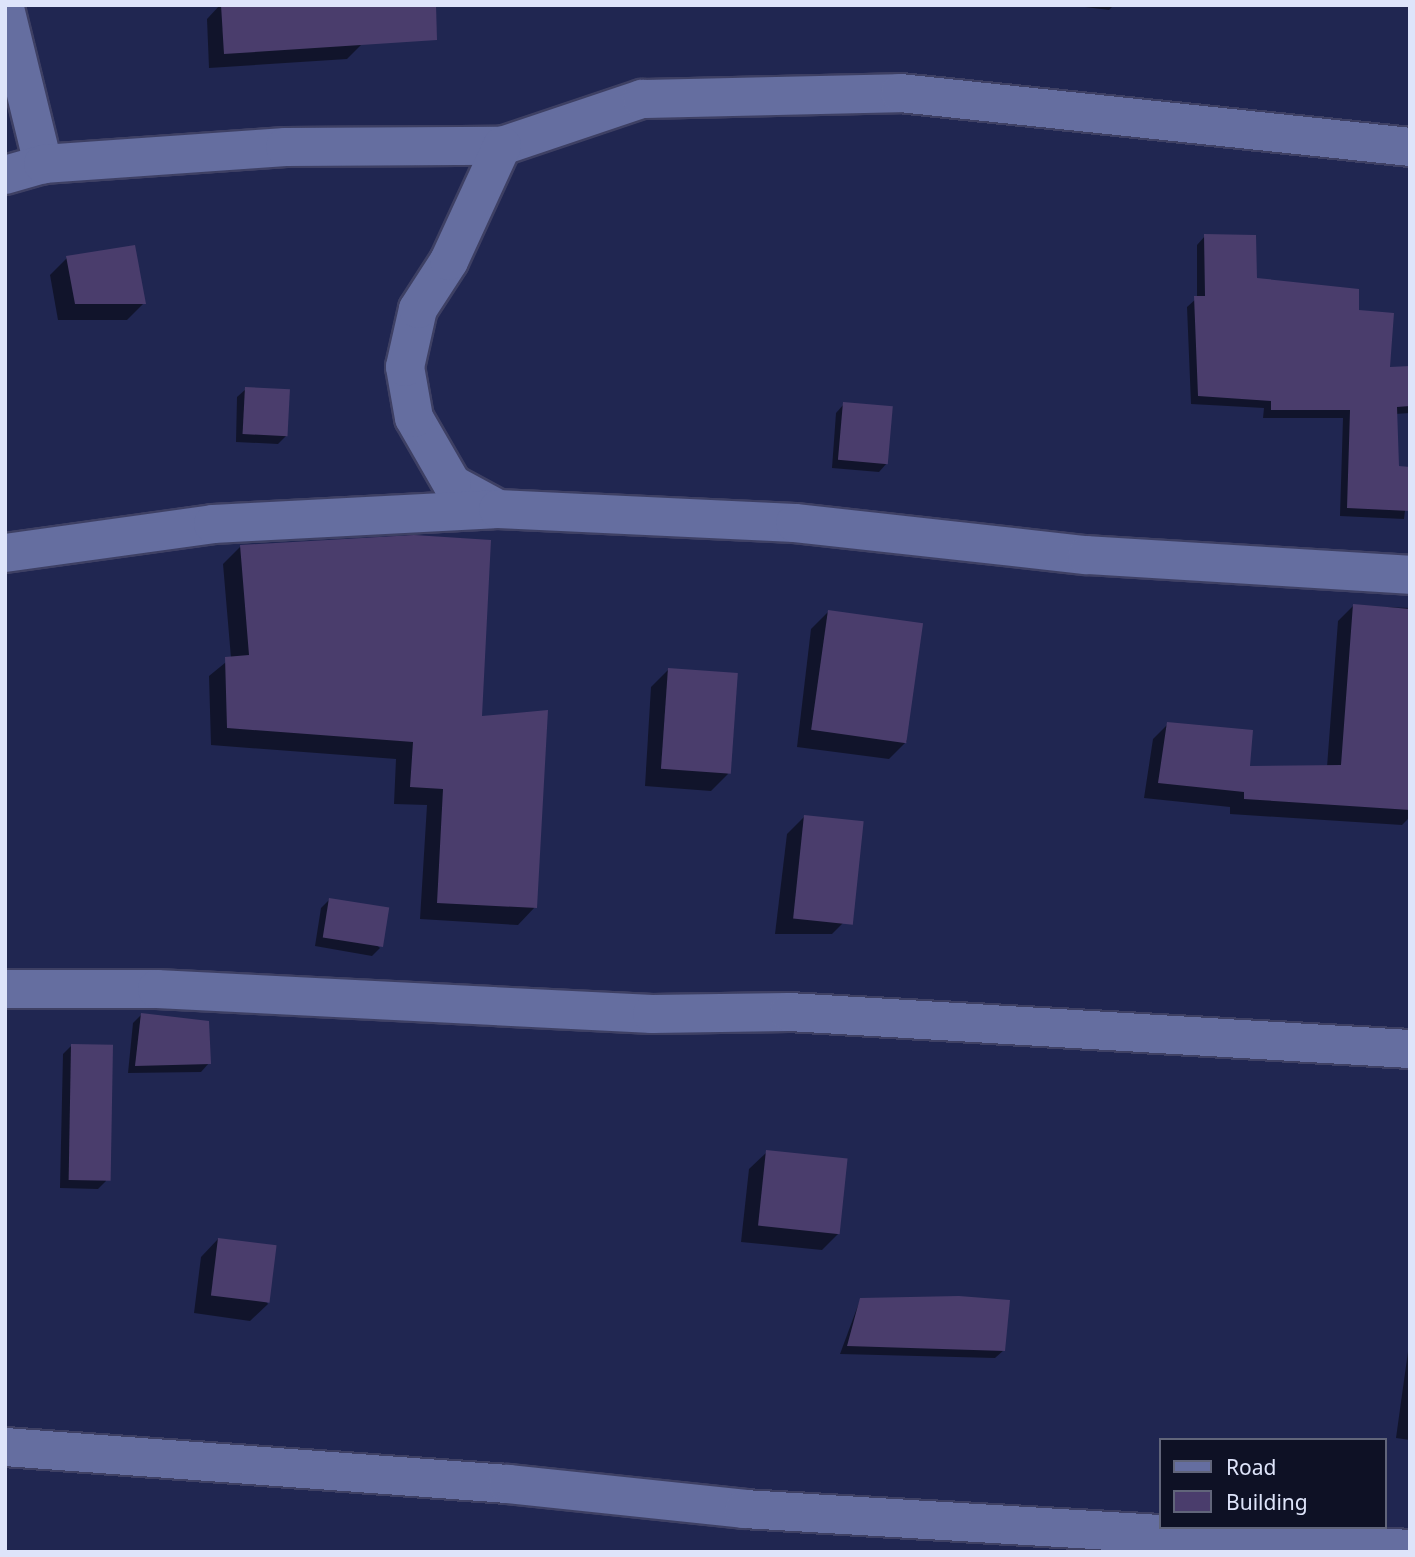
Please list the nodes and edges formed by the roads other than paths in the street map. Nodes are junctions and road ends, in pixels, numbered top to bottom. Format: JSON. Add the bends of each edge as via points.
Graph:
{"nodes":[{"id":1,"x":5,"y":8,"type":"edge"},
{"id":2,"x":502,"y":146,"type":"junction"},
{"id":3,"x":1410,"y":147,"type":"edge"},
{"id":4,"x":43,"y":164,"type":"junction"},
{"id":5,"x":5,"y":175,"type":"edge"},
{"id":6,"x":498,"y":509,"type":"junction"},
{"id":7,"x":5,"y":553,"type":"edge"},
{"id":8,"x":1410,"y":575,"type":"edge"},
{"id":9,"x":5,"y":989,"type":"edge"},
{"id":10,"x":1410,"y":1049,"type":"edge"},
{"id":11,"x":5,"y":1447,"type":"edge"},
{"id":12,"x":1410,"y":1549,"type":"edge"}],
"edges":[{"from":1,"to":4,"type":"street"},
{"from":2,"to":3,"type":"street","via":[[642,99],[900,93]]},
{"from":2,"to":4,"type":"street","via":[[285,146]]},
{"from":2,"to":6,"type":"street","via":[[449,261],[418,309],[405,367],[414,418],[452,484]]},
{"from":4,"to":5,"type":"street"},
{"from":6,"to":7,"type":"street","via":[[213,524]]},
{"from":6,"to":8,"type":"street","via":[[795,523],[1087,555]]},
{"from":9,"to":10,"type":"street","via":[[157,989],[652,1014],[789,1012]]},
{"from":11,"to":12,"type":"street","via":[[494,1483],[744,1509]]}]}
